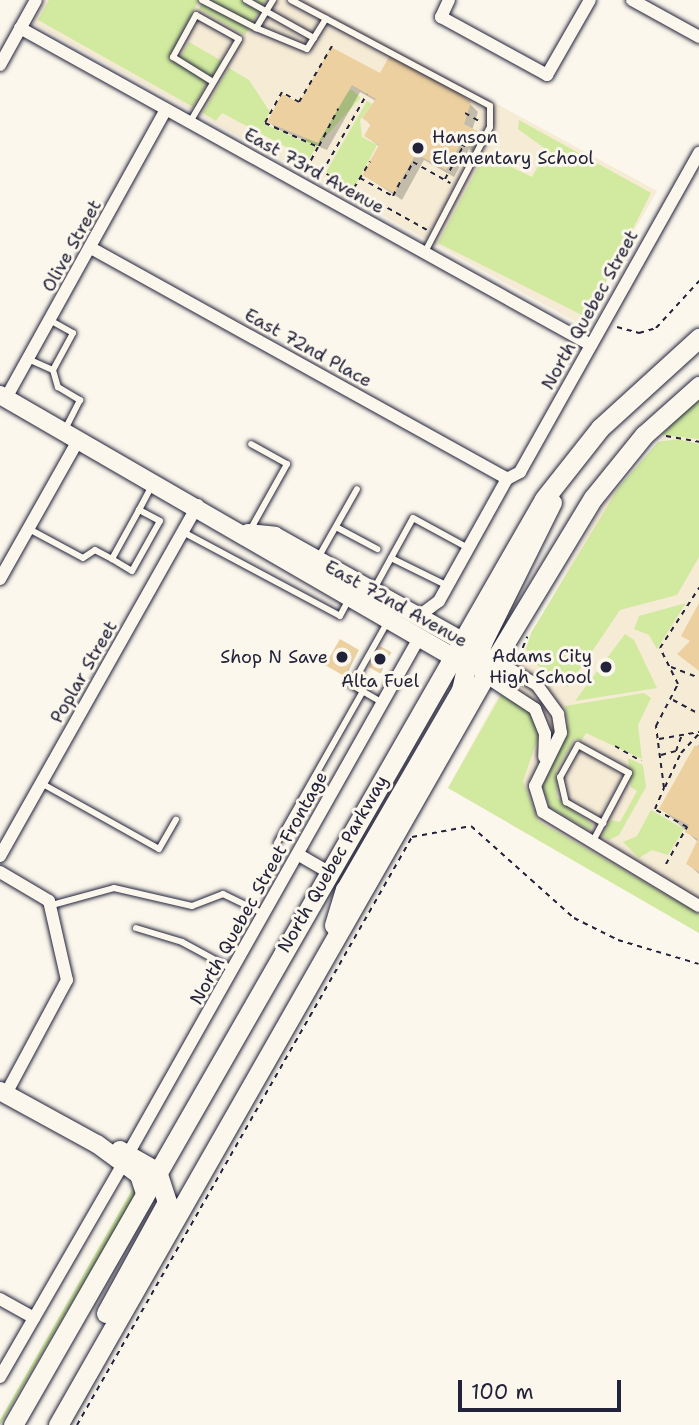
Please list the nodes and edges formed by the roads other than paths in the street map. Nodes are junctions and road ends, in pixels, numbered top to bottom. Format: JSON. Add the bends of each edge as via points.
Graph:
{"nodes":[{"id":1,"x":36,"y":0,"type":"edge"},
{"id":2,"x":202,"y":0,"type":"edge"},
{"id":3,"x":246,"y":0,"type":"edge"},
{"id":4,"x":273,"y":0,"type":"edge"},
{"id":5,"x":291,"y":0,"type":"edge"},
{"id":6,"x":449,"y":0,"type":"edge"},
{"id":7,"x":590,"y":0,"type":"edge"},
{"id":8,"x":632,"y":0,"type":"edge"},
{"id":9,"x":267,"y":11,"type":"junction"},
{"id":10,"x":326,"y":19,"type":"junction"},
{"id":11,"x":20,"y":28,"type":"junction"},
{"id":12,"x":256,"y":28,"type":"junction"},
{"id":13,"x":699,"y":37,"type":"edge"},
{"id":14,"x":314,"y":38,"type":"junction"},
{"id":15,"x":0,"y":65,"type":"edge"},
{"id":16,"x":214,"y":82,"type":"junction"},
{"id":17,"x":166,"y":109,"type":"junction"},
{"id":18,"x":190,"y":122,"type":"junction"},
{"id":19,"x":699,"y":153,"type":"edge"},
{"id":20,"x":91,"y":248,"type":"junction"},
{"id":21,"x":425,"y":252,"type":"junction"},
{"id":22,"x":50,"y":320,"type":"junction"},
{"id":23,"x":699,"y":338,"type":"edge"},
{"id":24,"x":591,"y":345,"type":"junction"},
{"id":25,"x":28,"y":359,"type":"junction"},
{"id":26,"x":53,"y":370,"type":"junction"},
{"id":27,"x":699,"y":386,"type":"edge"},
{"id":28,"x":3,"y":397,"type":"edge"},
{"id":29,"x":71,"y":435,"type":"junction"},
{"id":30,"x":251,"y":444,"type":"dead end"},
{"id":31,"x":507,"y":479,"type":"junction"},
{"id":32,"x":155,"y":481,"type":"junction"},
{"id":33,"x":357,"y":489,"type":"dead end"},
{"id":34,"x":198,"y":505,"type":"junction"},
{"id":35,"x":139,"y":510,"type":"junction"},
{"id":36,"x":336,"y":527,"type":"junction"},
{"id":37,"x":29,"y":529,"type":"junction"},
{"id":38,"x":183,"y":532,"type":"junction"},
{"id":39,"x":248,"y":533,"type":"junction"},
{"id":40,"x":469,"y":548,"type":"junction"},
{"id":41,"x":377,"y":549,"type":"dead end"},
{"id":42,"x":391,"y":558,"type":"junction"},
{"id":43,"x":112,"y":559,"type":"junction"},
{"id":44,"x":317,"y":560,"type":"junction"},
{"id":45,"x":0,"y":579,"type":"edge"},
{"id":46,"x":448,"y":586,"type":"junction"},
{"id":47,"x":373,"y":591,"type":"junction"},
{"id":48,"x":349,"y":599,"type":"junction"},
{"id":49,"x":419,"y":616,"type":"junction"},
{"id":50,"x":388,"y":621,"type":"junction"},
{"id":51,"x":419,"y":638,"type":"junction"},
{"id":52,"x":473,"y":658,"type":"junction"},
{"id":53,"x":363,"y":691,"type":"junction"},
{"id":54,"x":383,"y":703,"type":"junction"},
{"id":55,"x":544,"y":757,"type":"junction"},
{"id":56,"x":41,"y":783,"type":"junction"},
{"id":57,"x":176,"y":819,"type":"dead end"},
{"id":58,"x":603,"y":823,"type":"junction"},
{"id":59,"x":277,"y":843,"type":"dead end"},
{"id":60,"x":591,"y":844,"type":"junction"},
{"id":61,"x":299,"y":855,"type":"junction"},
{"id":62,"x":0,"y":856,"type":"edge"},
{"id":63,"x":0,"y":872,"type":"edge"},
{"id":64,"x":328,"y":872,"type":"junction"},
{"id":65,"x":52,"y":905,"type":"junction"},
{"id":66,"x":699,"y":906,"type":"edge"},
{"id":67,"x":265,"y":914,"type":"junction"},
{"id":68,"x":136,"y":928,"type":"dead end"},
{"id":69,"x":233,"y":970,"type":"junction"},
{"id":70,"x":3,"y":1092,"type":"edge"},
{"id":71,"x":125,"y":1159,"type":"junction"},
{"id":72,"x":158,"y":1171,"type":"junction"},
{"id":73,"x":145,"y":1193,"type":"junction"},
{"id":74,"x":0,"y":1299,"type":"edge"},
{"id":75,"x":34,"y":1318,"type":"junction"},
{"id":76,"x":0,"y":1377,"type":"edge"},
{"id":77,"x":85,"y":1377,"type":"junction"},
{"id":78,"x":13,"y":1425,"type":"edge"},
{"id":79,"x":58,"y":1425,"type":"edge"}],
"edges":[{"from":1,"to":11,"type":"street"},
{"from":2,"to":12,"type":"lane"},
{"from":3,"to":9,"type":"lane"},
{"from":4,"to":9,"type":"lane"},
{"from":5,"to":10,"type":"lane"},
{"from":6,"to":7,"type":"street","via":[[441,17],[547,75]]},
{"from":8,"to":13,"type":"street"},
{"from":9,"to":12,"type":"lane"},
{"from":9,"to":14,"type":"lane"},
{"from":10,"to":14,"type":"lane"},
{"from":10,"to":21,"type":"lane","via":[[490,106],[491,127]]},
{"from":11,"to":15,"type":"street"},
{"from":11,"to":17,"type":"street","name":"East 73rd Avenue"},
{"from":12,"to":14,"type":"lane","via":[[307,49]]},
{"from":16,"to":16,"type":"lane","via":[[239,39],[196,15],[173,57]]},
{"from":16,"to":18,"type":"lane"},
{"from":17,"to":18,"type":"street","name":"East 73rd Avenue"},
{"from":17,"to":20,"type":"street","name":"Olive Street"},
{"from":18,"to":21,"type":"street","name":"East 73rd Avenue"},
{"from":19,"to":24,"type":"street","name":"North Quebec Street"},
{"from":20,"to":22,"type":"street","name":"Olive Street"},
{"from":20,"to":31,"type":"street","name":"East 72nd Place"},
{"from":21,"to":24,"type":"street","name":"East 73rd Avenue"},
{"from":22,"to":25,"type":"street","name":"Olive Street"},
{"from":22,"to":26,"type":"lane","via":[[73,333]]},
{"from":23,"to":52,"type":"main road","name":"North Quebec Parkway","via":[[632,395],[557,480]]},
{"from":24,"to":31,"type":"street","name":"North Quebec Street","via":[[520,472]]},
{"from":25,"to":26,"type":"lane"},
{"from":25,"to":28,"type":"street","name":"Olive Street"},
{"from":26,"to":29,"type":"lane","via":[[58,387],[80,400]]},
{"from":27,"to":52,"type":"main road","name":"North Quebec Parkway","via":[[614,469]]},
{"from":28,"to":29,"type":"main road","name":"East 72nd Avenue"},
{"from":29,"to":32,"type":"main road","name":"East 72nd Avenue"},
{"from":29,"to":37,"type":"street"},
{"from":30,"to":39,"type":"lane","via":[[287,464]]},
{"from":31,"to":40,"type":"street"},
{"from":32,"to":34,"type":"main road","name":"East 72nd Avenue"},
{"from":32,"to":35,"type":"lane"},
{"from":33,"to":36,"type":"lane"},
{"from":34,"to":38,"type":"street","name":"Poplar Street"},
{"from":34,"to":39,"type":"main road","name":"East 72nd Avenue"},
{"from":35,"to":43,"type":"lane"},
{"from":35,"to":43,"type":"lane","via":[[160,521],[138,561],[132,571]]},
{"from":36,"to":41,"type":"lane"},
{"from":36,"to":44,"type":"lane"},
{"from":37,"to":43,"type":"lane","via":[[83,558],[95,550]]},
{"from":37,"to":45,"type":"street"},
{"from":38,"to":48,"type":"lane","via":[[340,616]]},
{"from":38,"to":56,"type":"street","name":"Poplar Street"},
{"from":39,"to":44,"type":"main road","name":"East 72nd Avenue","via":[[275,536]]},
{"from":39,"to":48,"type":"main road","name":"East 72nd Avenue","via":[[265,552]]},
{"from":40,"to":42,"type":"lane","via":[[413,519]]},
{"from":40,"to":46,"type":"street"},
{"from":42,"to":46,"type":"lane"},
{"from":42,"to":47,"type":"lane"},
{"from":44,"to":47,"type":"main road","name":"East 72nd Avenue"},
{"from":46,"to":49,"type":"street","via":[[436,605]]},
{"from":47,"to":49,"type":"main road","name":"East 72nd Avenue"},
{"from":48,"to":50,"type":"main road","name":"East 72nd Avenue"},
{"from":49,"to":52,"type":"main road","name":"East 72nd Avenue"},
{"from":50,"to":51,"type":"main road","name":"East 72nd Avenue"},
{"from":50,"to":53,"type":"lane","via":[[352,685]]},
{"from":51,"to":52,"type":"main road","name":"East 72nd Avenue"},
{"from":51,"to":54,"type":"street","name":"North Quebec Street Frontage"},
{"from":52,"to":55,"type":"street","name":"East 72nd Avenue","via":[[535,709],[545,734]]},
{"from":52,"to":55,"type":"street","name":"East 72nd Avenue","via":[[537,685],[555,704],[561,733]]},
{"from":52,"to":64,"type":"main road","name":"North Quebec Parkway"},
{"from":52,"to":77,"type":"main road","name":"North Quebec Parkway","via":[[334,939]]},
{"from":53,"to":54,"type":"lane"},
{"from":53,"to":59,"type":"lane"},
{"from":54,"to":61,"type":"street","name":"North Quebec Street Frontage"},
{"from":55,"to":60,"type":"street","name":"East 72nd Avenue","via":[[535,786],[539,805]]},
{"from":56,"to":57,"type":"lane","via":[[159,849]]},
{"from":56,"to":62,"type":"street","name":"Poplar Street"},
{"from":58,"to":58,"type":"lane","via":[[629,774],[578,746],[560,777],[565,802]]},
{"from":58,"to":60,"type":"lane"},
{"from":60,"to":66,"type":"street","name":"East 72nd Avenue"},
{"from":61,"to":64,"type":"street"},
{"from":61,"to":67,"type":"street","name":"North Quebec Street Frontage"},
{"from":63,"to":65,"type":"street"},
{"from":64,"to":72,"type":"main road","name":"North Quebec Parkway"},
{"from":65,"to":67,"type":"lane","via":[[114,888],[192,906],[223,894]]},
{"from":65,"to":70,"type":"street","via":[[66,988]]},
{"from":67,"to":69,"type":"street","name":"North Quebec Street Frontage"},
{"from":68,"to":69,"type":"lane","via":[[182,942]]},
{"from":69,"to":71,"type":"street","name":"North Quebec Street Frontage"},
{"from":70,"to":71,"type":"main road"},
{"from":71,"to":72,"type":"main road"},
{"from":71,"to":73,"type":"main road"},
{"from":71,"to":75,"type":"street","name":"North Quebec Street Frontage"},
{"from":72,"to":73,"type":"main road","name":"North Quebec Parkway"},
{"from":72,"to":77,"type":"main road","via":[[167,1202],[104,1318]]},
{"from":73,"to":78,"type":"main road","name":"North Quebec Parkway"},
{"from":74,"to":75,"type":"street"},
{"from":75,"to":76,"type":"street","name":"North Quebec Street Frontage"},
{"from":77,"to":79,"type":"main road","name":"North Quebec Parkway"}]}
